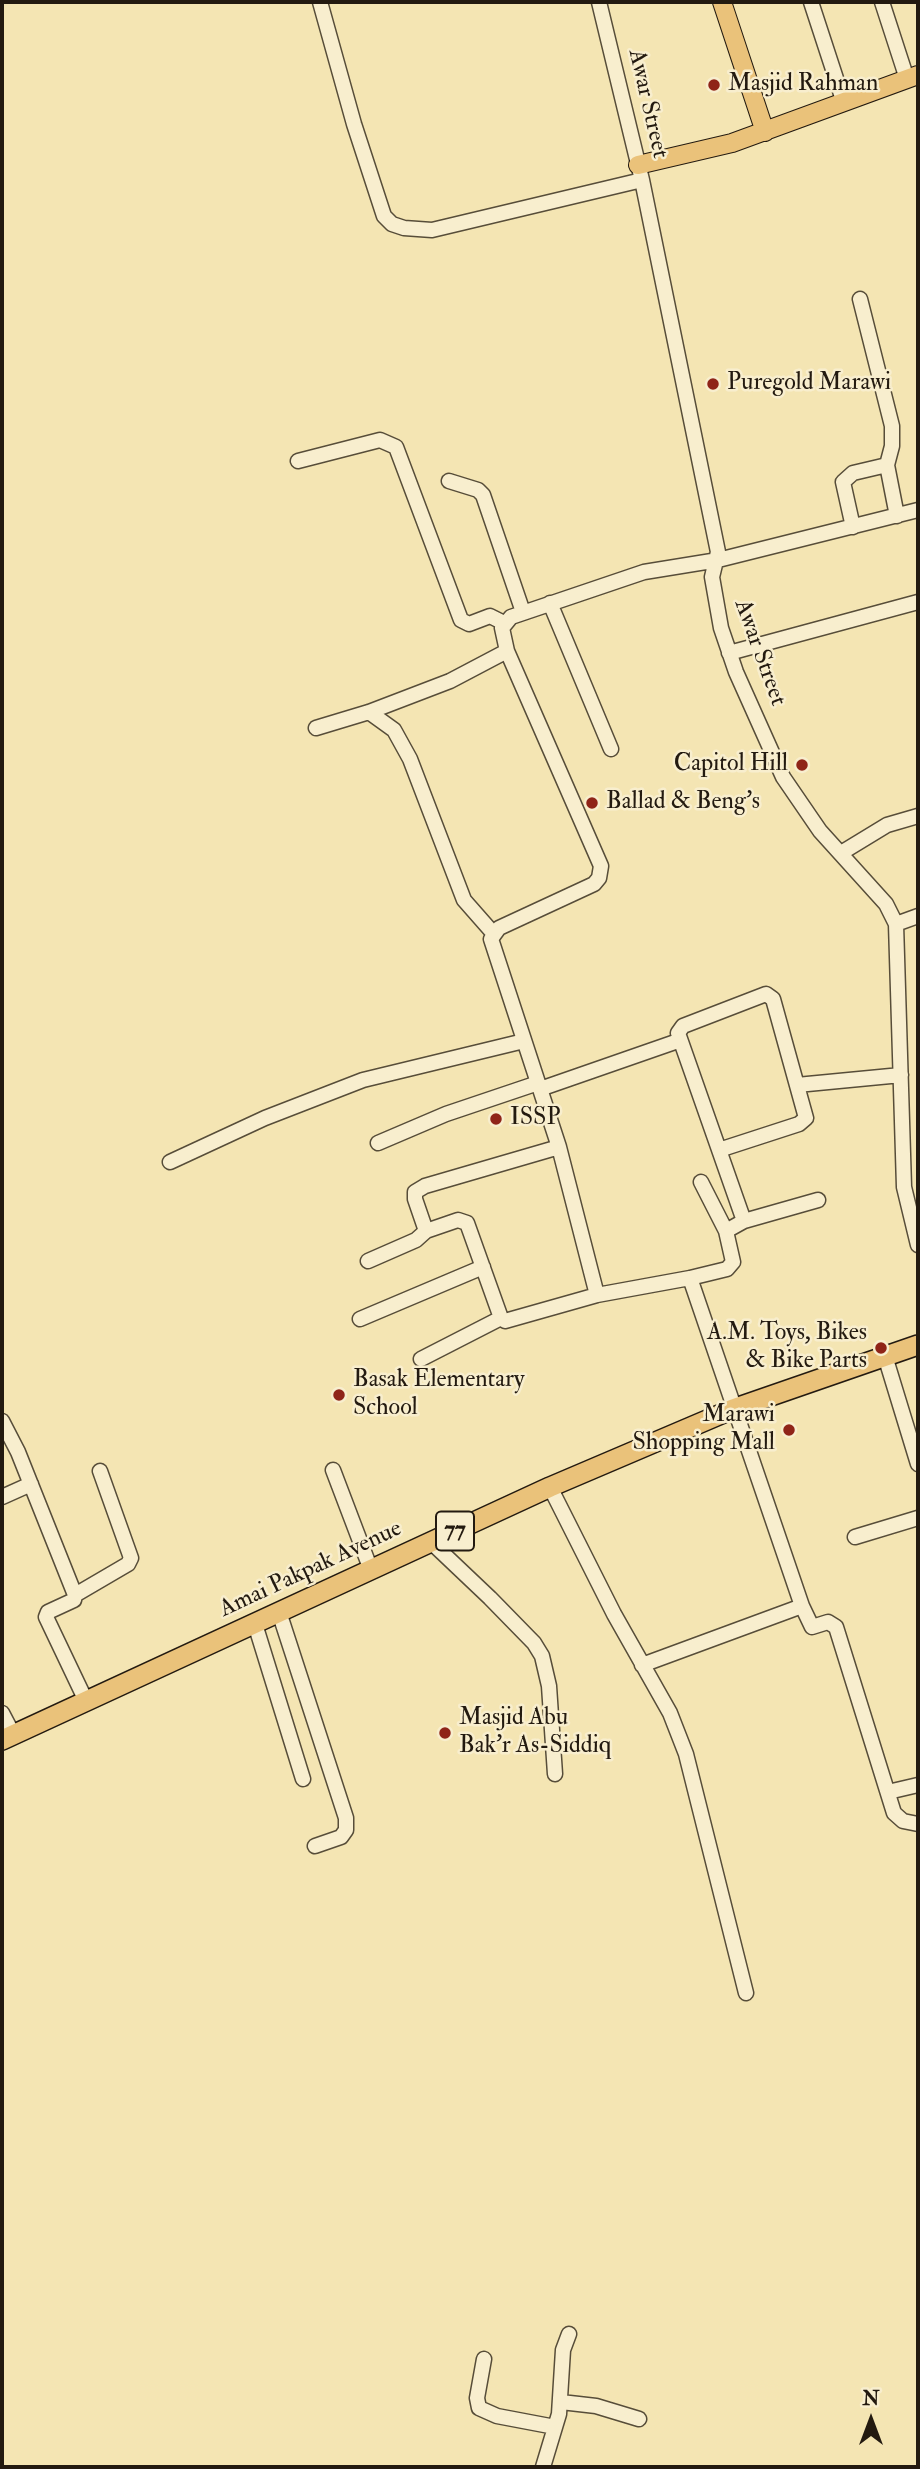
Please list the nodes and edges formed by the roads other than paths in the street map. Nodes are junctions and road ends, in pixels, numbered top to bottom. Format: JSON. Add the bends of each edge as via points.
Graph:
{"nodes":[{"id":1,"x":320,"y":2,"type":"edge"},
{"id":2,"x":599,"y":2,"type":"edge"},
{"id":3,"x":722,"y":2,"type":"edge"},
{"id":4,"x":811,"y":2,"type":"edge"},
{"id":5,"x":882,"y":2,"type":"edge"},
{"id":6,"x":913,"y":77,"type":"edge"},
{"id":7,"x":844,"y":103,"type":"junction"},
{"id":8,"x":765,"y":132,"type":"junction"},
{"id":9,"x":640,"y":173,"type":"junction"},
{"id":10,"x":860,"y":299,"type":"dead end"},
{"id":11,"x":298,"y":461,"type":"dead end"},
{"id":12,"x":887,"y":465,"type":"junction"},
{"id":13,"x":449,"y":481,"type":"dead end"},
{"id":14,"x":918,"y":510,"type":"edge"},
{"id":15,"x":897,"y":516,"type":"junction"},
{"id":16,"x":853,"y":527,"type":"junction"},
{"id":17,"x":718,"y":560,"type":"junction"},
{"id":18,"x":918,"y":602,"type":"edge"},
{"id":19,"x":550,"y":603,"type":"junction"},
{"id":20,"x":523,"y":612,"type":"junction"},
{"id":21,"x":504,"y":623,"type":"junction"},
{"id":22,"x":507,"y":651,"type":"junction"},
{"id":23,"x":729,"y":653,"type":"junction"},
{"id":24,"x":369,"y":712,"type":"junction"},
{"id":25,"x":316,"y":728,"type":"dead end"},
{"id":26,"x":611,"y":748,"type":"dead end"},
{"id":27,"x":918,"y":816,"type":"edge"},
{"id":28,"x":841,"y":853,"type":"junction"},
{"id":29,"x":918,"y":916,"type":"edge"},
{"id":30,"x":896,"y":924,"type":"junction"},
{"id":31,"x":494,"y":933,"type":"junction"},
{"id":32,"x":524,"y":1041,"type":"junction"},
{"id":33,"x":678,"y":1041,"type":"junction"},
{"id":34,"x":901,"y":1075,"type":"junction"},
{"id":35,"x":797,"y":1085,"type":"junction"},
{"id":36,"x":539,"y":1086,"type":"junction"},
{"id":37,"x":379,"y":1143,"type":"dead end"},
{"id":38,"x":559,"y":1147,"type":"junction"},
{"id":39,"x":722,"y":1149,"type":"junction"},
{"id":40,"x":170,"y":1163,"type":"dead end"},
{"id":41,"x":701,"y":1182,"type":"dead end"},
{"id":42,"x":818,"y":1200,"type":"dead end"},
{"id":43,"x":744,"y":1221,"type":"junction"},
{"id":44,"x":426,"y":1231,"type":"junction"},
{"id":45,"x":726,"y":1231,"type":"junction"},
{"id":46,"x":918,"y":1245,"type":"edge"},
{"id":47,"x":368,"y":1261,"type":"dead end"},
{"id":48,"x":482,"y":1267,"type":"junction"},
{"id":49,"x":690,"y":1278,"type":"junction"},
{"id":50,"x":597,"y":1295,"type":"junction"},
{"id":51,"x":501,"y":1318,"type":"junction"},
{"id":52,"x":360,"y":1319,"type":"dead end"},
{"id":53,"x":918,"y":1345,"type":"edge"},
{"id":54,"x":885,"y":1356,"type":"junction"},
{"id":55,"x":421,"y":1359,"type":"dead end"},
{"id":56,"x":733,"y":1409,"type":"junction"},
{"id":57,"x":2,"y":1421,"type":"edge"},
{"id":58,"x":918,"y":1464,"type":"edge"},
{"id":59,"x":333,"y":1470,"type":"dead end"},
{"id":60,"x":100,"y":1471,"type":"dead end"},
{"id":61,"x":31,"y":1484,"type":"junction"},
{"id":62,"x":550,"y":1487,"type":"junction"},
{"id":63,"x":2,"y":1497,"type":"edge"},
{"id":64,"x":918,"y":1518,"type":"edge"},
{"id":65,"x":855,"y":1537,"type":"dead end"},
{"id":66,"x":431,"y":1542,"type":"junction"},
{"id":67,"x":371,"y":1570,"type":"junction"},
{"id":68,"x":75,"y":1595,"type":"junction"},
{"id":69,"x":802,"y":1606,"type":"junction"},
{"id":70,"x":279,"y":1612,"type":"junction"},
{"id":71,"x":255,"y":1624,"type":"junction"},
{"id":72,"x":642,"y":1665,"type":"junction"},
{"id":73,"x":86,"y":1701,"type":"junction"},
{"id":74,"x":2,"y":1713,"type":"edge"},
{"id":75,"x":8,"y":1737,"type":"edge"},
{"id":76,"x":555,"y":1774,"type":"dead end"},
{"id":77,"x":303,"y":1779,"type":"dead end"},
{"id":78,"x":918,"y":1785,"type":"edge"},
{"id":79,"x":888,"y":1792,"type":"junction"},
{"id":80,"x":918,"y":1824,"type":"edge"},
{"id":81,"x":315,"y":1846,"type":"dead end"},
{"id":82,"x":746,"y":1993,"type":"dead end"},
{"id":83,"x":569,"y":2334,"type":"dead end"},
{"id":84,"x":484,"y":2359,"type":"dead end"},
{"id":85,"x":561,"y":2402,"type":"junction"},
{"id":86,"x":639,"y":2419,"type":"dead end"},
{"id":87,"x":555,"y":2427,"type":"junction"},
{"id":88,"x":542,"y":2467,"type":"edge"}],
"edges":[{"from":1,"to":9,"type":"street","via":[[383,216],[392,224],[432,230]]},
{"from":2,"to":9,"type":"street","name":"Awar Street"},
{"from":3,"to":8,"type":"main road"},
{"from":4,"to":7,"type":"street"},
{"from":5,"to":6,"type":"street"},
{"from":6,"to":7,"type":"main road"},
{"from":7,"to":8,"type":"main road"},
{"from":8,"to":9,"type":"main road"},
{"from":9,"to":17,"type":"street","name":"Awar Street"},
{"from":10,"to":12,"type":"street","via":[[892,426]]},
{"from":11,"to":21,"type":"street","via":[[380,440],[396,447],[461,620],[469,624],[490,616]]},
{"from":12,"to":15,"type":"street"},
{"from":12,"to":16,"type":"street","via":[[853,473],[843,482]]},
{"from":13,"to":20,"type":"street","via":[[482,495]]},
{"from":14,"to":15,"type":"street"},
{"from":15,"to":16,"type":"street"},
{"from":16,"to":17,"type":"street"},
{"from":17,"to":19,"type":"street","via":[[644,572]]},
{"from":17,"to":23,"type":"street","name":"Awar Street","via":[[712,587]]},
{"from":18,"to":23,"type":"street"},
{"from":19,"to":20,"type":"street"},
{"from":19,"to":26,"type":"street"},
{"from":20,"to":21,"type":"street"},
{"from":21,"to":22,"type":"street"},
{"from":22,"to":24,"type":"street","via":[[450,681]]},
{"from":22,"to":31,"type":"street","via":[[601,873],[594,884]]},
{"from":23,"to":28,"type":"street","name":"Awar Street","via":[[783,777]]},
{"from":24,"to":25,"type":"street"},
{"from":24,"to":31,"type":"street","via":[[394,730],[410,759],[464,901]]},
{"from":27,"to":28,"type":"street","via":[[887,825]]},
{"from":28,"to":30,"type":"street","name":"Awar Street","via":[[886,904]]},
{"from":29,"to":30,"type":"street"},
{"from":30,"to":34,"type":"street"},
{"from":31,"to":32,"type":"street","via":[[492,947]]},
{"from":32,"to":36,"type":"street"},
{"from":32,"to":40,"type":"street","via":[[363,1080],[265,1118]]},
{"from":33,"to":35,"type":"street","via":[[683,1026],[766,994],[773,999]]},
{"from":33,"to":36,"type":"street"},
{"from":33,"to":39,"type":"street"},
{"from":34,"to":35,"type":"street"},
{"from":34,"to":46,"type":"street","via":[[904,1187]]},
{"from":35,"to":39,"type":"street","via":[[806,1115],[803,1123]]},
{"from":36,"to":37,"type":"street","via":[[446,1114]]},
{"from":36,"to":38,"type":"street"},
{"from":38,"to":44,"type":"street","via":[[415,1192]]},
{"from":38,"to":50,"type":"street"},
{"from":39,"to":43,"type":"street"},
{"from":41,"to":45,"type":"street"},
{"from":42,"to":43,"type":"street"},
{"from":43,"to":45,"type":"street"},
{"from":44,"to":47,"type":"street"},
{"from":44,"to":48,"type":"street","via":[[465,1220]]},
{"from":45,"to":49,"type":"street","via":[[734,1255],[731,1266]]},
{"from":48,"to":51,"type":"street"},
{"from":48,"to":52,"type":"street"},
{"from":49,"to":50,"type":"street"},
{"from":49,"to":56,"type":"street"},
{"from":50,"to":51,"type":"street","via":[[516,1320]]},
{"from":51,"to":55,"type":"street"},
{"from":53,"to":54,"type":"highway","name":"Amai Pakpak Avenue","number":"77"},
{"from":54,"to":56,"type":"highway","name":"Amai Pakpak Avenue","number":"77"},
{"from":54,"to":58,"type":"street"},
{"from":56,"to":62,"type":"highway","name":"Amai Pakpak Avenue","number":"77"},
{"from":56,"to":69,"type":"street"},
{"from":57,"to":61,"type":"street"},
{"from":59,"to":67,"type":"street"},
{"from":60,"to":68,"type":"street","via":[[131,1558]]},
{"from":61,"to":63,"type":"street"},
{"from":61,"to":68,"type":"street"},
{"from":62,"to":66,"type":"highway","name":"Amai Pakpak Avenue","number":"77"},
{"from":62,"to":72,"type":"street"},
{"from":64,"to":65,"type":"street"},
{"from":66,"to":67,"type":"highway","name":"Amai Pakpak Avenue","number":"77"},
{"from":66,"to":76,"type":"street","via":[[542,1656],[549,1686]]},
{"from":67,"to":70,"type":"highway","name":"Amai Pakpak Avenue","number":"77"},
{"from":68,"to":73,"type":"street","via":[[46,1617]]},
{"from":69,"to":72,"type":"street"},
{"from":69,"to":79,"type":"street","via":[[812,1627],[828,1622],[836,1627]]},
{"from":70,"to":71,"type":"highway","name":"Amai Pakpak Avenue","number":"77"},
{"from":70,"to":81,"type":"street","via":[[346,1818],[341,1838]]},
{"from":71,"to":73,"type":"highway","name":"Amai Pakpak Avenue","number":"77"},
{"from":71,"to":77,"type":"street"},
{"from":72,"to":82,"type":"street","via":[[664,1699],[686,1754]]},
{"from":73,"to":75,"type":"highway","name":"Amai Pakpak Avenue","number":"77"},
{"from":74,"to":75,"type":"street"},
{"from":78,"to":79,"type":"street"},
{"from":79,"to":80,"type":"street","via":[[896,1817]]},
{"from":83,"to":85,"type":"street","via":[[563,2350]]},
{"from":84,"to":87,"type":"street","via":[[479,2408]]},
{"from":85,"to":86,"type":"street","via":[[596,2406]]},
{"from":85,"to":87,"type":"street"},
{"from":87,"to":88,"type":"street"}]}
